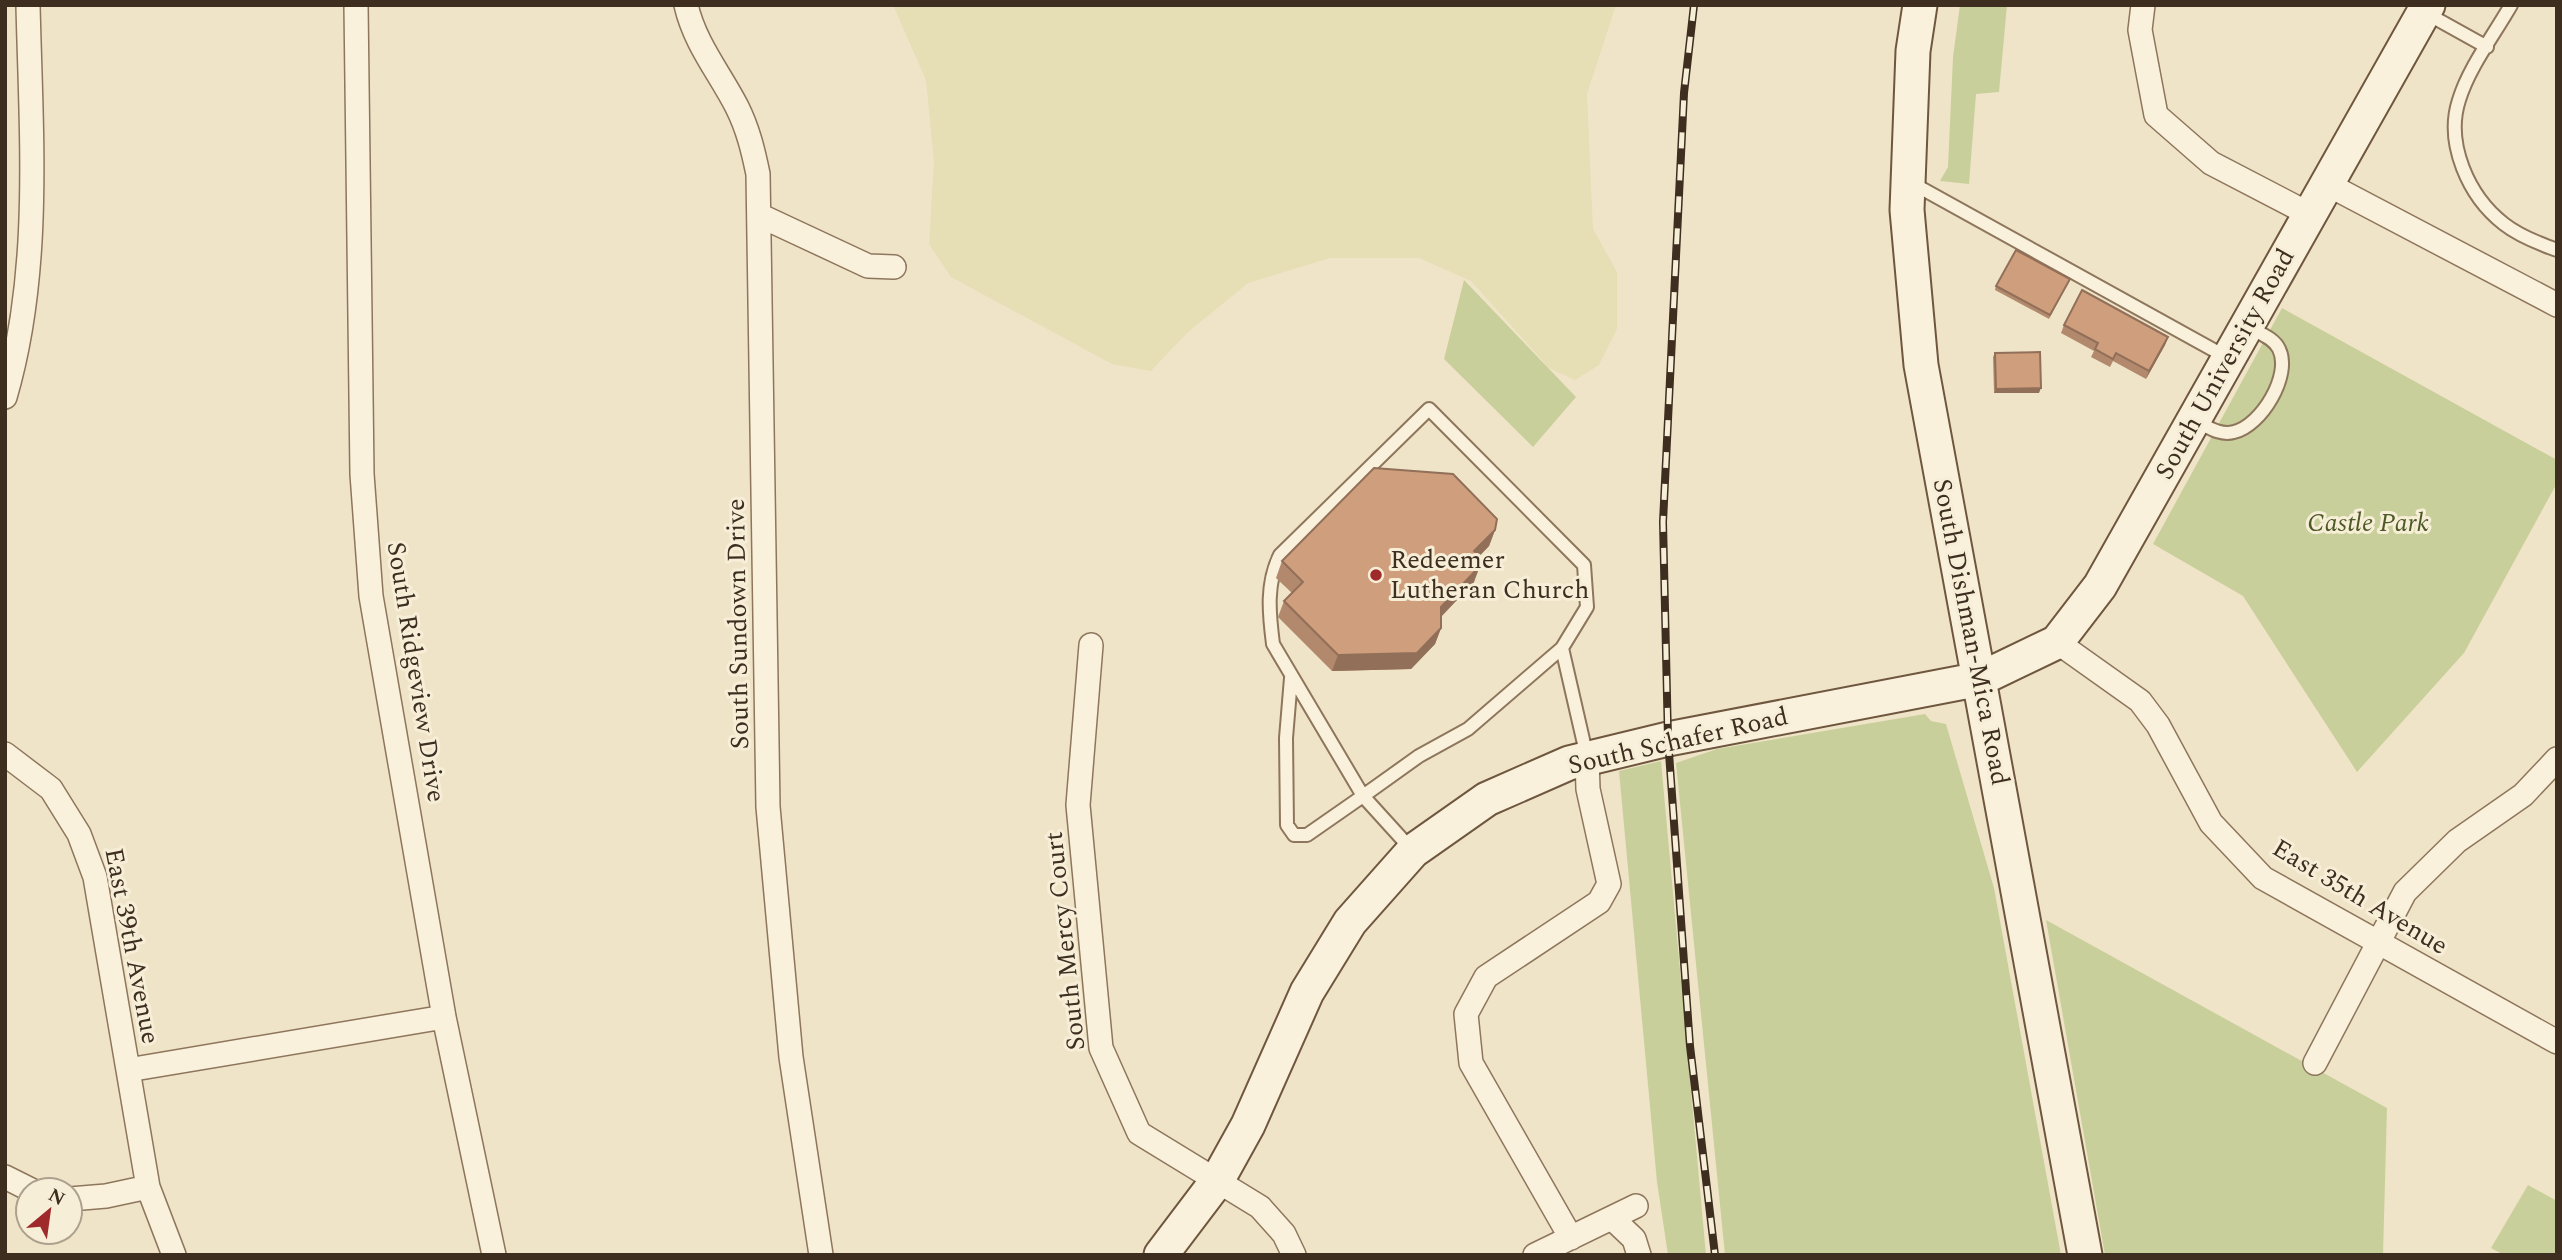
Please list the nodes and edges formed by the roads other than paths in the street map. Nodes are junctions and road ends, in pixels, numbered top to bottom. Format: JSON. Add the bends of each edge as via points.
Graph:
{"nodes":[{"id":1,"x":28,"y":5,"type":"edge"},
{"id":2,"x":356,"y":5,"type":"edge"},
{"id":3,"x":686,"y":5,"type":"edge"},
{"id":4,"x":1920,"y":5,"type":"edge"},
{"id":5,"x":2143,"y":5,"type":"edge"},
{"id":6,"x":2511,"y":5,"type":"edge"},
{"id":7,"x":2426,"y":8,"type":"edge"},
{"id":8,"x":2487,"y":47,"type":"junction"},
{"id":9,"x":1908,"y":181,"type":"junction"},
{"id":10,"x":2327,"y":184,"type":"junction"},
{"id":11,"x":2309,"y":214,"type":"junction"},
{"id":12,"x":761,"y":216,"type":"junction"},
{"id":13,"x":2557,"y":250,"type":"edge"},
{"id":14,"x":894,"y":267,"type":"dead end"},
{"id":15,"x":2557,"y":305,"type":"edge"},
{"id":16,"x":2246,"y":326,"type":"junction"},
{"id":17,"x":2228,"y":358,"type":"junction"},
{"id":18,"x":5,"y":397,"type":"edge"},
{"id":19,"x":2194,"y":419,"type":"junction"},
{"id":20,"x":2057,"y":642,"type":"junction"},
{"id":21,"x":1091,"y":645,"type":"dead end"},
{"id":22,"x":1562,"y":648,"type":"junction"},
{"id":23,"x":1292,"y":678,"type":"junction"},
{"id":24,"x":1980,"y":679,"type":"junction"},
{"id":25,"x":5,"y":754,"type":"edge"},
{"id":26,"x":1587,"y":758,"type":"junction"},
{"id":27,"x":2557,"y":759,"type":"edge"},
{"id":28,"x":1363,"y":796,"type":"junction"},
{"id":29,"x":1413,"y":851,"type":"junction"},
{"id":30,"x":2380,"y":943,"type":"junction"},
{"id":31,"x":444,"y":1017,"type":"junction"},
{"id":32,"x":2557,"y":1042,"type":"edge"},
{"id":33,"x":2315,"y":1063,"type":"dead end"},
{"id":34,"x":128,"y":1070,"type":"junction"},
{"id":35,"x":1217,"y":1181,"type":"junction"},
{"id":36,"x":148,"y":1187,"type":"junction"},
{"id":37,"x":84,"y":1198,"type":"edge"},
{"id":38,"x":1636,"y":1206,"type":"dead end"},
{"id":39,"x":1614,"y":1220,"type":"junction"},
{"id":40,"x":1571,"y":1238,"type":"junction"},
{"id":41,"x":174,"y":1255,"type":"edge"},
{"id":42,"x":494,"y":1255,"type":"edge"},
{"id":43,"x":821,"y":1255,"type":"edge"},
{"id":44,"x":1161,"y":1255,"type":"edge"},
{"id":45,"x":1294,"y":1255,"type":"edge"},
{"id":46,"x":1535,"y":1255,"type":"edge"},
{"id":47,"x":1639,"y":1255,"type":"edge"},
{"id":48,"x":2085,"y":1255,"type":"edge"}],
"edges":[{"from":1,"to":18,"type":"street","via":[[33,190],[25,289]]},
{"from":2,"to":31,"type":"street","name":"South Ridgeview Drive","via":[[362,474],[371,596]]},
{"from":3,"to":12,"type":"street","name":"South Sundown Drive","via":[[710,66],[750,135]]},
{"from":4,"to":9,"type":"street","name":"South Dishman-Mica Road","via":[[1913,51]]},
{"from":5,"to":11,"type":"street","via":[[2140,30],[2156,115],[2211,163]]},
{"from":6,"to":8,"type":"lane"},
{"from":7,"to":8,"type":"lane"},
{"from":7,"to":10,"type":"street","name":"South University Road"},
{"from":8,"to":13,"type":"lane","via":[[2460,97],[2454,120],[2456,144],[2484,206],[2505,226]]},
{"from":9,"to":17,"type":"lane"},
{"from":9,"to":24,"type":"street","name":"South Dishman-Mica Road","via":[[1921,365]]},
{"from":10,"to":11,"type":"street","name":"South University Road"},
{"from":10,"to":15,"type":"street"},
{"from":11,"to":16,"type":"street","name":"South University Road"},
{"from":12,"to":14,"type":"street","via":[[868,266]]},
{"from":12,"to":43,"type":"street","name":"South Sundown Drive","via":[[768,807],[790,1058]]},
{"from":16,"to":17,"type":"street","name":"South University Road"},
{"from":16,"to":19,"type":"lane","via":[[2278,346],[2282,370],[2273,392],[2249,425],[2235,432],[2220,433]]},
{"from":17,"to":19,"type":"street","name":"South University Road"},
{"from":19,"to":20,"type":"street","name":"South University Road","via":[[2100,586]]},
{"from":20,"to":24,"type":"street","name":"South University Road"},
{"from":20,"to":30,"type":"street","name":"East 35th Avenue","via":[[2140,701],[2211,823],[2263,878]]},
{"from":21,"to":35,"type":"street","name":"South Mercy Court","via":[[1078,805],[1101,1048],[1139,1133]]},
{"from":22,"to":23,"type":"lane","via":[[1587,607],[1584,565],[1430,409],[1280,555],[1270,582],[1270,621],[1273,644]]},
{"from":22,"to":26,"type":"lane"},
{"from":22,"to":28,"type":"lane","via":[[1468,729],[1419,756]]},
{"from":23,"to":28,"type":"lane"},
{"from":23,"to":28,"type":"lane","via":[[1286,738],[1287,825],[1294,835],[1307,835]]},
{"from":24,"to":26,"type":"street","name":"South Schafer Road"},
{"from":24,"to":48,"type":"street","name":"South Dishman-Mica Road"},
{"from":25,"to":34,"type":"street","name":"East 39th Avenue","via":[[51,789],[79,834],[95,877]]},
{"from":26,"to":29,"type":"street","name":"South Schafer Road","via":[[1487,799]]},
{"from":26,"to":40,"type":"street","via":[[1588,789],[1608,876],[1605,894],[1486,976],[1465,1014],[1471,1063]]},
{"from":27,"to":30,"type":"street","via":[[2524,795],[2456,841],[2405,892]]},
{"from":28,"to":29,"type":"lane"},
{"from":29,"to":35,"type":"street","name":"South Schafer Road","via":[[1350,922],[1307,992],[1248,1125]]},
{"from":30,"to":32,"type":"street","name":"East 35th Avenue"},
{"from":30,"to":33,"type":"street"},
{"from":31,"to":34,"type":"street","name":"East 39th Avenue"},
{"from":31,"to":42,"type":"street","name":"South Ridgeview Drive"},
{"from":34,"to":36,"type":"street"},
{"from":35,"to":44,"type":"street","name":"South Schafer Road"},
{"from":35,"to":45,"type":"street","name":"South Mercy Court","via":[[1260,1207],[1284,1234]]},
{"from":36,"to":37,"type":"street"},
{"from":36,"to":41,"type":"street"},
{"from":38,"to":39,"type":"street"},
{"from":39,"to":40,"type":"street"},
{"from":39,"to":47,"type":"street","via":[[1634,1239]]},
{"from":40,"to":46,"type":"street"}]}
